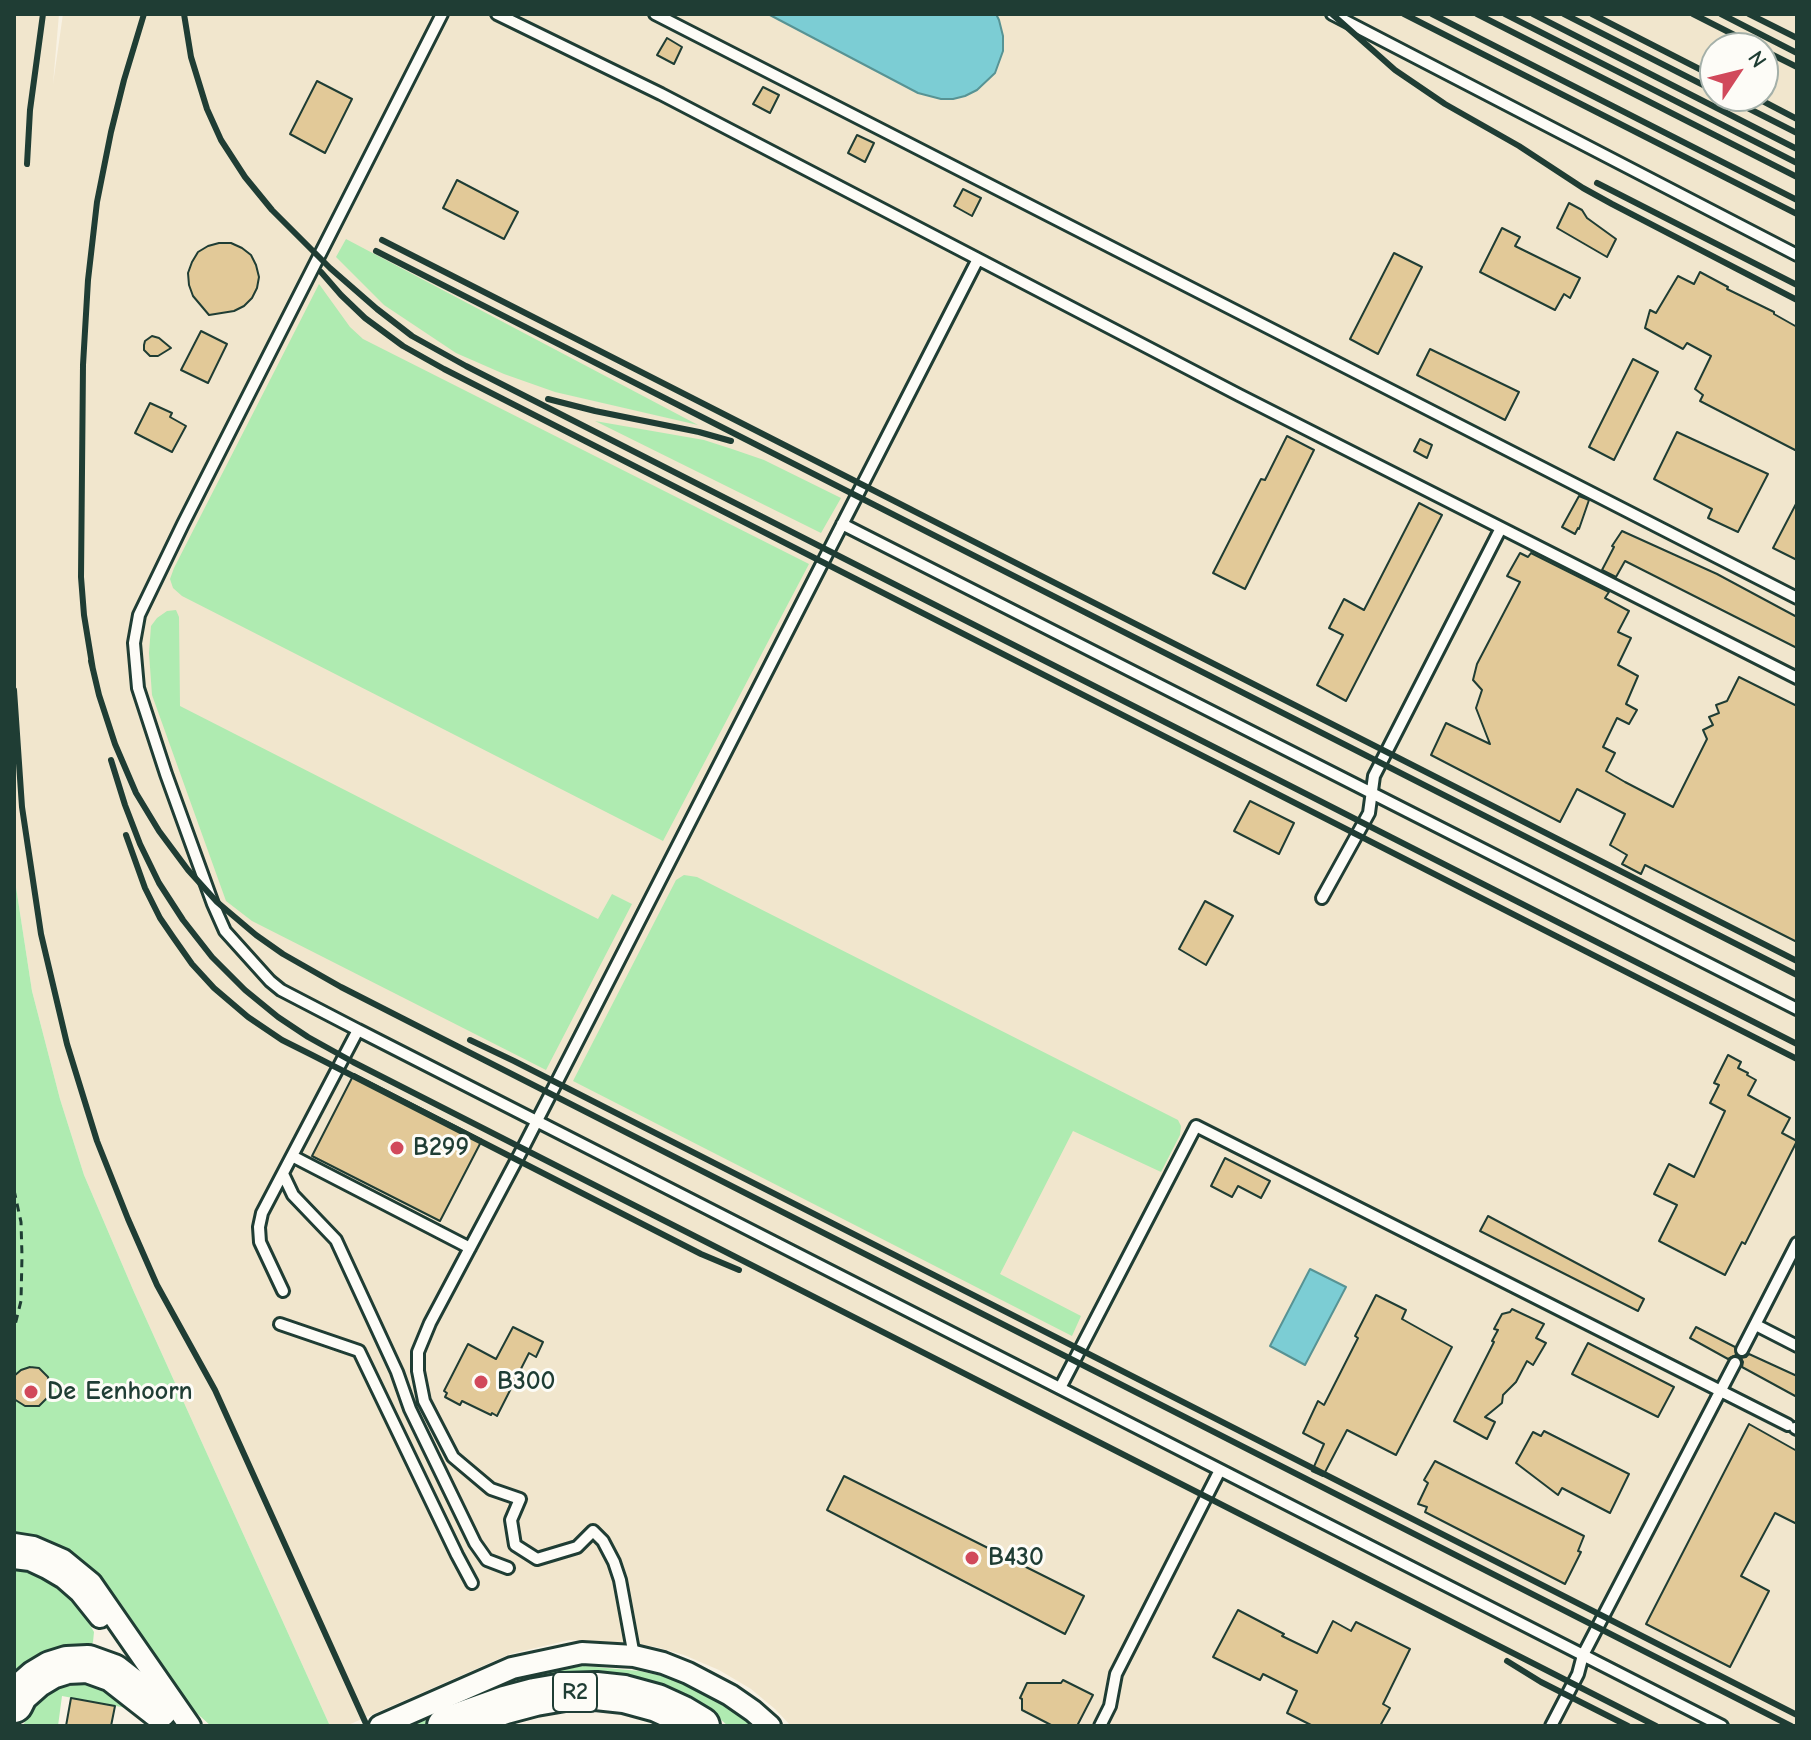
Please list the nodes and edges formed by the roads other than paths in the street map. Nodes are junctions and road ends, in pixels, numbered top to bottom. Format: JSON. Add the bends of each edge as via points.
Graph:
{"nodes":[{"id":1,"x":442,"y":14,"type":"edge"},
{"id":2,"x":497,"y":14,"type":"edge"},
{"id":3,"x":655,"y":14,"type":"edge"},
{"id":4,"x":1332,"y":14,"type":"edge"},
{"id":5,"x":1797,"y":255,"type":"edge"},
{"id":6,"x":978,"y":259,"type":"junction"},
{"id":7,"x":842,"y":524,"type":"junction"},
{"id":8,"x":1501,"y":528,"type":"junction"},
{"id":9,"x":1797,"y":598,"type":"edge"},
{"id":10,"x":1797,"y":678,"type":"edge"},
{"id":11,"x":1371,"y":794,"type":"junction"},
{"id":12,"x":1322,"y":898,"type":"dead end"},
{"id":13,"x":1797,"y":1009,"type":"edge"},
{"id":14,"x":358,"y":1030,"type":"junction"},
{"id":15,"x":536,"y":1122,"type":"junction"},
{"id":16,"x":292,"y":1156,"type":"junction"},
{"id":17,"x":283,"y":1174,"type":"junction"},
{"id":18,"x":1797,"y":1243,"type":"edge"},
{"id":19,"x":470,"y":1248,"type":"junction"},
{"id":20,"x":283,"y":1291,"type":"dead end"},
{"id":21,"x":280,"y":1324,"type":"dead end"},
{"id":22,"x":1756,"y":1325,"type":"junction"},
{"id":23,"x":1797,"y":1346,"type":"edge"},
{"id":24,"x":1742,"y":1350,"type":"dead end"},
{"id":25,"x":1735,"y":1363,"type":"dead end"},
{"id":26,"x":1060,"y":1388,"type":"junction"},
{"id":27,"x":1720,"y":1391,"type":"junction"},
{"id":28,"x":1793,"y":1427,"type":"edge"},
{"id":29,"x":1220,"y":1470,"type":"junction"},
{"id":30,"x":14,"y":1544,"type":"edge"},
{"id":31,"x":14,"y":1558,"type":"edge"},
{"id":32,"x":508,"y":1568,"type":"dead end"},
{"id":33,"x":472,"y":1583,"type":"dead end"},
{"id":34,"x":1583,"y":1655,"type":"junction"},
{"id":35,"x":634,"y":1656,"type":"junction"},
{"id":36,"x":14,"y":1704,"type":"edge"},
{"id":37,"x":170,"y":1717,"type":"edge"},
{"id":38,"x":190,"y":1726,"type":"edge"},
{"id":39,"x":380,"y":1726,"type":"edge"},
{"id":40,"x":446,"y":1726,"type":"edge"},
{"id":41,"x":507,"y":1726,"type":"edge"},
{"id":42,"x":660,"y":1726,"type":"edge"},
{"id":43,"x":701,"y":1726,"type":"edge"},
{"id":44,"x":770,"y":1726,"type":"edge"},
{"id":45,"x":1100,"y":1726,"type":"edge"},
{"id":46,"x":1551,"y":1726,"type":"edge"},
{"id":47,"x":1722,"y":1726,"type":"edge"}],
"edges":[{"from":1,"to":14,"type":"lane","via":[[183,524],[139,615],[134,643],[138,688],[225,931],[281,990]]},
{"from":2,"to":6,"type":"lane"},
{"from":3,"to":9,"type":"lane"},
{"from":4,"to":5,"type":"lane"},
{"from":6,"to":7,"type":"lane"},
{"from":6,"to":8,"type":"lane"},
{"from":7,"to":11,"type":"lane"},
{"from":7,"to":15,"type":"lane"},
{"from":8,"to":10,"type":"lane"},
{"from":8,"to":11,"type":"lane","via":[[1374,776]]},
{"from":11,"to":12,"type":"lane","via":[[1369,813]]},
{"from":11,"to":13,"type":"lane"},
{"from":14,"to":15,"type":"lane"},
{"from":14,"to":16,"type":"lane"},
{"from":15,"to":19,"type":"lane"},
{"from":15,"to":26,"type":"lane"},
{"from":16,"to":17,"type":"lane"},
{"from":16,"to":19,"type":"lane"},
{"from":17,"to":20,"type":"lane","via":[[259,1227],[260,1242]]},
{"from":17,"to":32,"type":"lane","via":[[293,1195],[336,1240],[475,1543],[487,1560]]},
{"from":18,"to":22,"type":"lane"},
{"from":19,"to":35,"type":"lane","via":[[418,1352],[424,1401],[453,1457],[491,1489],[520,1499],[511,1520],[515,1545],[537,1559],[577,1547],[593,1531],[603,1541],[624,1598]]},
{"from":21,"to":33,"type":"lane","via":[[359,1351]]},
{"from":22,"to":23,"type":"lane"},
{"from":22,"to":24,"type":"lane"},
{"from":25,"to":27,"type":"lane"},
{"from":26,"to":27,"type":"lane","via":[[1196,1126]]},
{"from":26,"to":29,"type":"lane"},
{"from":27,"to":28,"type":"lane"},
{"from":27,"to":34,"type":"lane"},
{"from":29,"to":34,"type":"lane"},
{"from":29,"to":45,"type":"lane","via":[[1116,1674]]},
{"from":30,"to":38,"type":"street","via":[[49,1553],[91,1583]]},
{"from":31,"to":37,"type":"street","via":[[47,1568],[80,1592]]},
{"from":34,"to":46,"type":"lane"},
{"from":34,"to":47,"type":"lane"},
{"from":35,"to":39,"type":"street","via":[[582,1653],[512,1668]]},
{"from":35,"to":44,"type":"street","via":[[710,1683]]},
{"from":36,"to":37,"type":"highway","via":[[51,1670],[88,1664],[113,1673]]},
{"from":40,"to":43,"type":"highway","number":"R2","via":[[535,1697],[596,1691],[657,1703]]},
{"from":41,"to":42,"type":"highway","number":"R2","via":[[592,1712]]}]}
